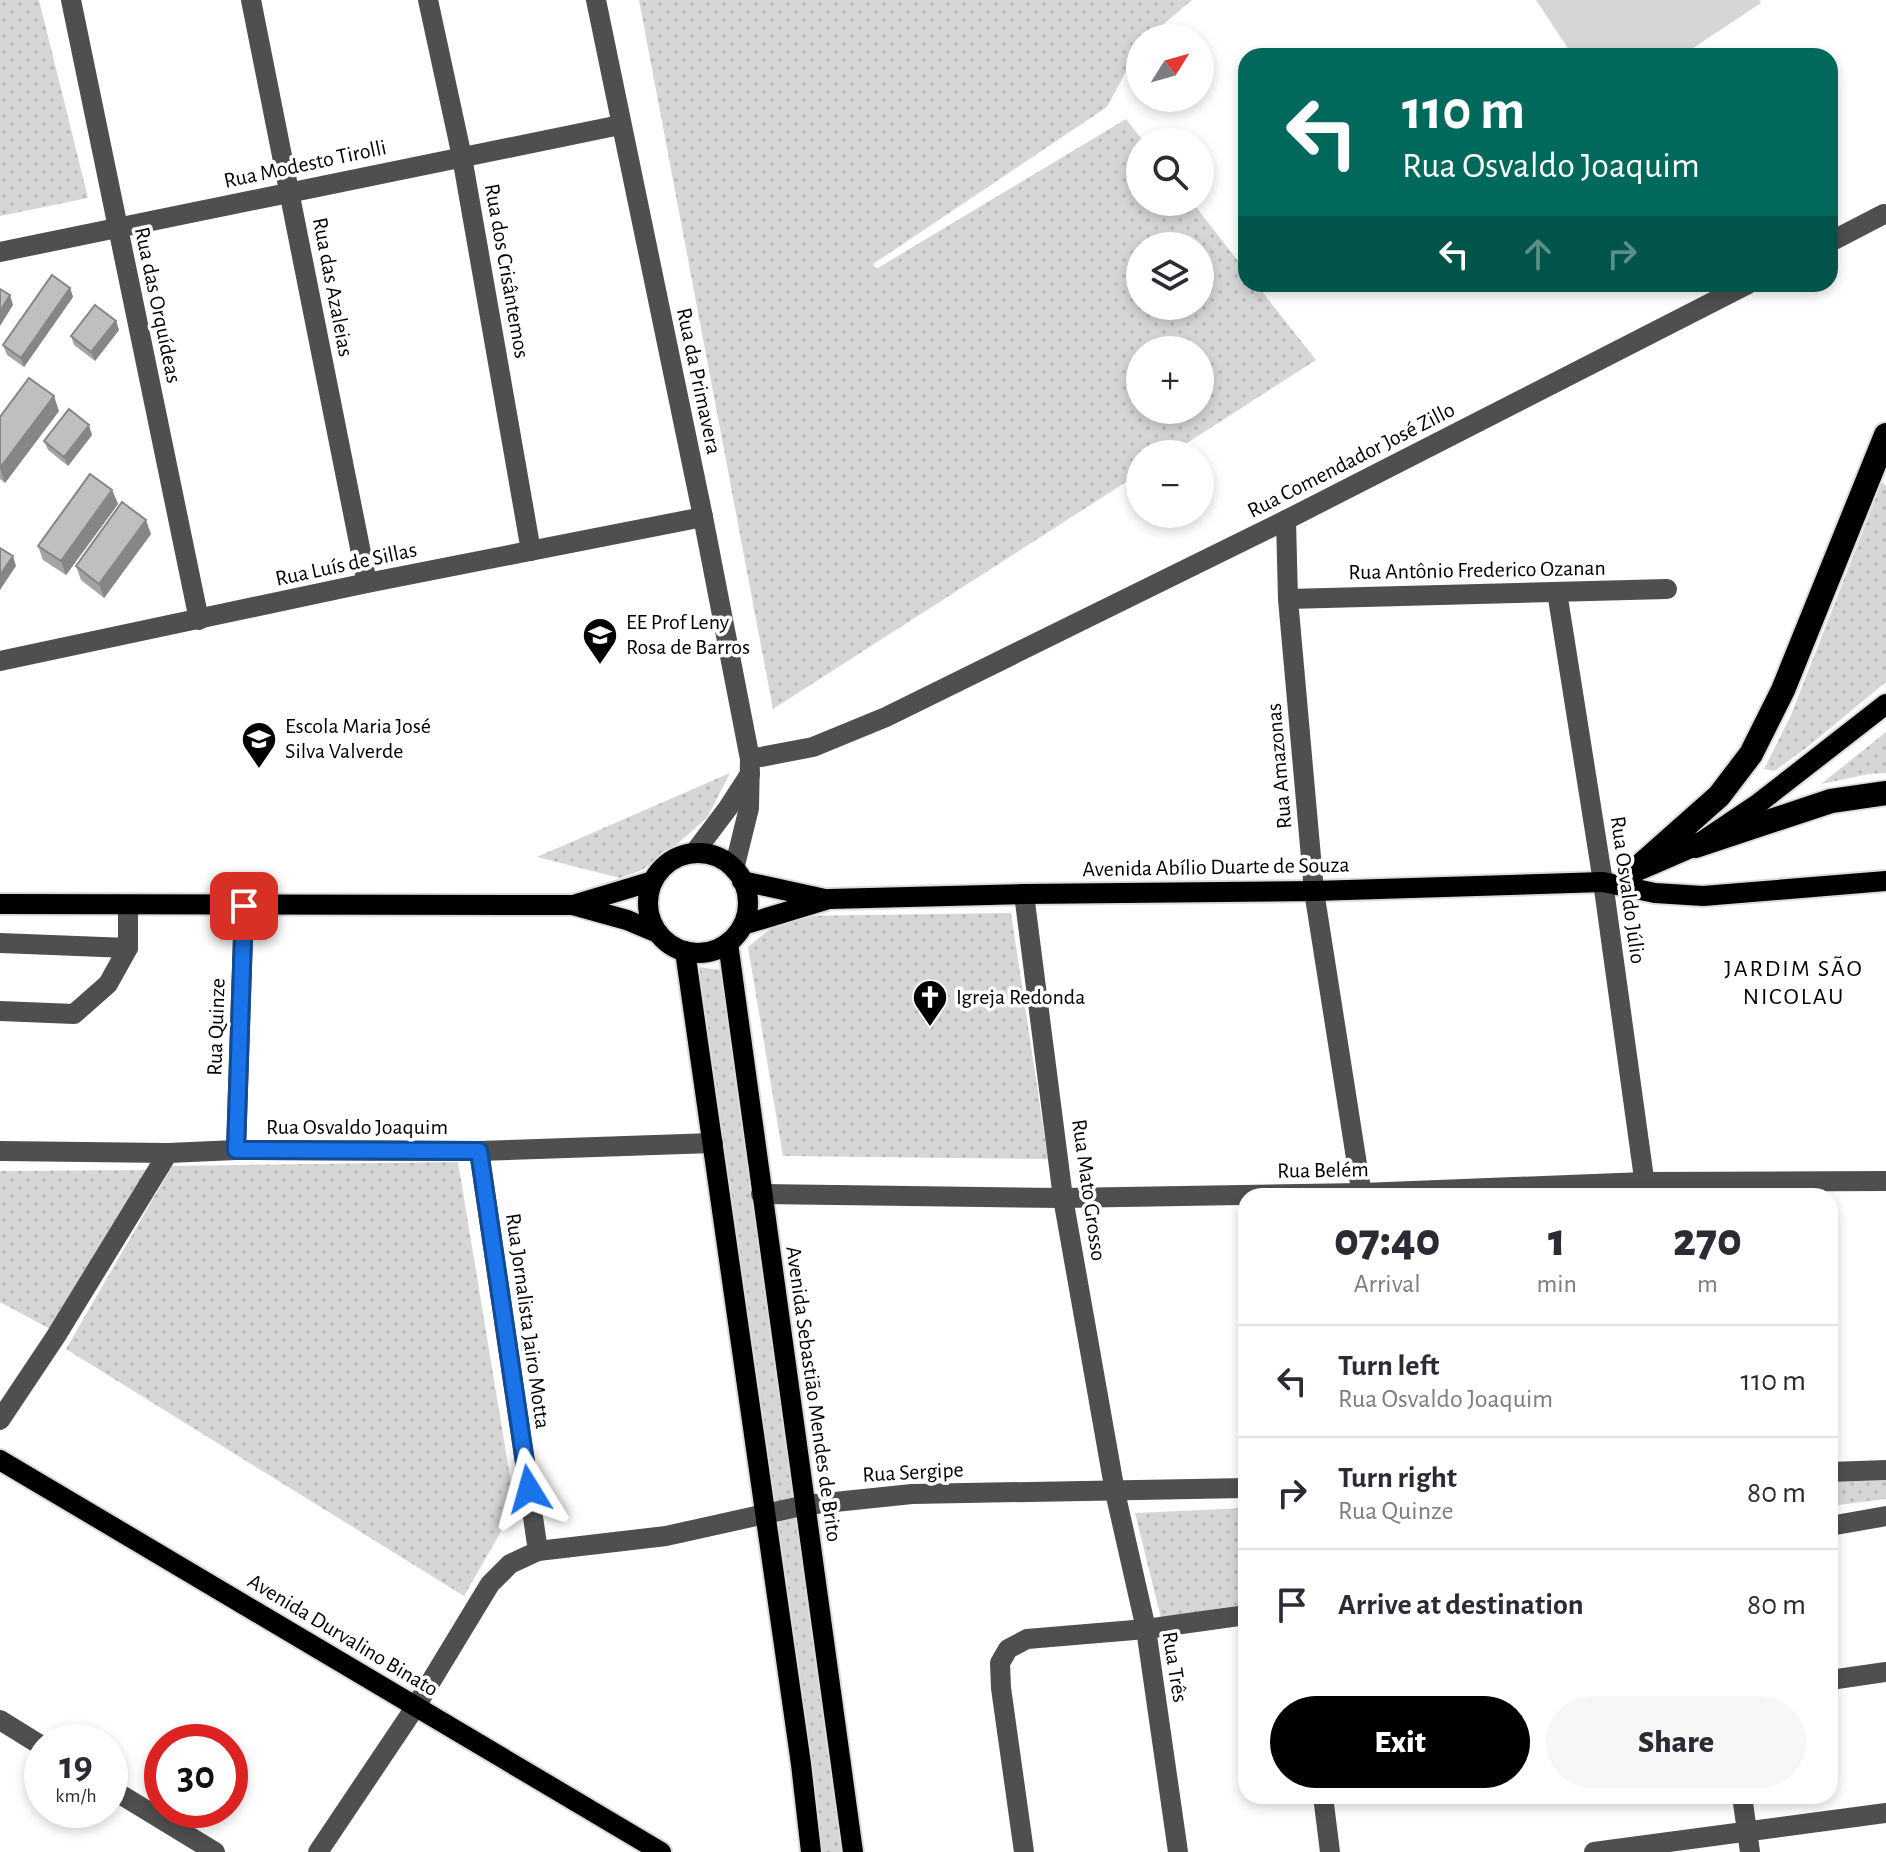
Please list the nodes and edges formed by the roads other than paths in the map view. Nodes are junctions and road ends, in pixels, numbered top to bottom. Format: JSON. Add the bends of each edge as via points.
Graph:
{"nodes":[{"id":1,"x":71,"y":0,"type":"edge"},
{"id":2,"x":251,"y":0,"type":"edge"},
{"id":3,"x":428,"y":0,"type":"edge"},
{"id":4,"x":596,"y":0,"type":"edge"},
{"id":5,"x":620,"y":125,"type":"junction"},
{"id":6,"x":462,"y":157,"type":"junction"},
{"id":7,"x":290,"y":191,"type":"junction"},
{"id":8,"x":1884,"y":214,"type":"dead end"},
{"id":9,"x":118,"y":230,"type":"junction"},
{"id":10,"x":1838,"y":238,"type":"edge"},
{"id":11,"x":0,"y":252,"type":"edge"},
{"id":12,"x":1732,"y":292,"type":"edge"},
{"id":13,"x":1886,"y":435,"type":"edge"},
{"id":14,"x":703,"y":517,"type":"junction"},
{"id":15,"x":1286,"y":520,"type":"junction"},
{"id":16,"x":531,"y":551,"type":"junction"},
{"id":17,"x":367,"y":583,"type":"junction"},
{"id":18,"x":1667,"y":589,"type":"dead end"},
{"id":19,"x":1557,"y":592,"type":"junction"},
{"id":20,"x":1288,"y":599,"type":"junction"},
{"id":21,"x":199,"y":620,"type":"junction"},
{"id":22,"x":0,"y":661,"type":"edge"},
{"id":23,"x":1886,"y":704,"type":"edge"},
{"id":24,"x":750,"y":766,"type":"junction"},
{"id":25,"x":1886,"y":793,"type":"edge"},
{"id":26,"x":1695,"y":846,"type":"junction"},
{"id":27,"x":694,"y":853,"type":"junction"},
{"id":28,"x":1631,"y":874,"type":"junction"},
{"id":29,"x":738,"y":875,"type":"junction"},
{"id":30,"x":653,"y":881,"type":"junction"},
{"id":31,"x":1886,"y":881,"type":"edge"},
{"id":32,"x":1603,"y":882,"type":"junction"},
{"id":33,"x":1314,"y":891,"type":"junction"},
{"id":34,"x":1024,"y":894,"type":"junction"},
{"id":35,"x":829,"y":899,"type":"junction"},
{"id":36,"x":0,"y":904,"type":"edge"},
{"id":37,"x":128,"y":905,"type":"junction"},
{"id":38,"x":573,"y":905,"type":"junction"},
{"id":39,"x":244,"y":906,"type":"junction"},
{"id":40,"x":743,"y":925,"type":"junction"},
{"id":41,"x":658,"y":933,"type":"junction"},
{"id":42,"x":0,"y":943,"type":"edge"},
{"id":43,"x":728,"y":943,"type":"junction"},
{"id":44,"x":128,"y":948,"type":"junction"},
{"id":45,"x":685,"y":951,"type":"junction"},
{"id":46,"x":0,"y":1011,"type":"edge"},
{"id":47,"x":713,"y":1143,"type":"junction"},
{"id":48,"x":236,"y":1150,"type":"junction"},
{"id":49,"x":0,"y":1151,"type":"edge"},
{"id":50,"x":479,"y":1151,"type":"junction"},
{"id":51,"x":168,"y":1153,"type":"junction"},
{"id":52,"x":1886,"y":1181,"type":"edge"},
{"id":53,"x":1361,"y":1188,"type":"edge"},
{"id":54,"x":1646,"y":1188,"type":"edge"},
{"id":55,"x":1676,"y":1188,"type":"edge"},
{"id":56,"x":761,"y":1194,"type":"junction"},
{"id":57,"x":1238,"y":1196,"type":"edge"},
{"id":58,"x":1063,"y":1198,"type":"junction"},
{"id":59,"x":0,"y":1420,"type":"edge"},
{"id":60,"x":0,"y":1460,"type":"edge"},
{"id":61,"x":1886,"y":1470,"type":"edge"},
{"id":62,"x":1838,"y":1472,"type":"edge"},
{"id":63,"x":1238,"y":1488,"type":"edge"},
{"id":64,"x":1115,"y":1492,"type":"junction"},
{"id":65,"x":806,"y":1505,"type":"junction"},
{"id":66,"x":765,"y":1513,"type":"junction"},
{"id":67,"x":1886,"y":1516,"type":"edge"},
{"id":68,"x":1838,"y":1525,"type":"edge"},
{"id":69,"x":538,"y":1551,"type":"junction"},
{"id":70,"x":1238,"y":1616,"type":"edge"},
{"id":71,"x":1146,"y":1629,"type":"junction"},
{"id":72,"x":1886,"y":1672,"type":"edge"},
{"id":73,"x":1838,"y":1679,"type":"edge"},
{"id":74,"x":416,"y":1706,"type":"junction"},
{"id":75,"x":0,"y":1720,"type":"edge"},
{"id":76,"x":24,"y":1735,"type":"edge"},
{"id":77,"x":128,"y":1799,"type":"edge"},
{"id":78,"x":1324,"y":1804,"type":"edge"},
{"id":79,"x":1743,"y":1804,"type":"edge"},
{"id":80,"x":1886,"y":1813,"type":"edge"},
{"id":81,"x":1749,"y":1842,"type":"edge"},
{"id":82,"x":215,"y":1852,"type":"edge"},
{"id":83,"x":318,"y":1852,"type":"edge"},
{"id":84,"x":661,"y":1852,"type":"edge"},
{"id":85,"x":811,"y":1852,"type":"edge"},
{"id":86,"x":853,"y":1852,"type":"edge"},
{"id":87,"x":1024,"y":1852,"type":"edge"},
{"id":88,"x":1178,"y":1852,"type":"edge"},
{"id":89,"x":1330,"y":1852,"type":"edge"},
{"id":90,"x":1596,"y":1852,"type":"edge"}],
"edges":[{"from":1,"to":9,"type":"street","name":"Rua das Orquídeas"},
{"from":2,"to":7,"type":"street","name":"Rua das Azaleias"},
{"from":3,"to":6,"type":"street","name":"Rua dos Crisântemos"},
{"from":4,"to":5,"type":"street","name":"Rua da Primavera"},
{"from":5,"to":6,"type":"street","name":"Rua Modesto Tirolli"},
{"from":5,"to":14,"type":"street","name":"Rua da Primavera"},
{"from":6,"to":7,"type":"street","name":"Rua Modesto Tirolli"},
{"from":6,"to":16,"type":"street","name":"Rua dos Crisântemos"},
{"from":7,"to":9,"type":"street","name":"Rua Modesto Tirolli"},
{"from":7,"to":17,"type":"street","name":"Rua das Azaleias"},
{"from":8,"to":10,"type":"street"},
{"from":9,"to":11,"type":"street","name":"Rua Modesto Tirolli"},
{"from":9,"to":21,"type":"street","name":"Rua das Orquídeas"},
{"from":12,"to":15,"type":"street","name":"Rua Comendador José Zillo"},
{"from":13,"to":28,"type":"highway","via":[[1783,690],[1751,754],[1719,796]]},
{"from":14,"to":16,"type":"street","name":"Rua Luís de Sillas"},
{"from":14,"to":24,"type":"street","name":"Rua da Primavera"},
{"from":15,"to":20,"type":"street","name":"Rua Amazonas"},
{"from":15,"to":24,"type":"street","name":"Rua Comendador José Zillo","via":[[886,717]]},
{"from":16,"to":17,"type":"street","name":"Rua Luís de Sillas"},
{"from":17,"to":21,"type":"street","name":"Rua Luís de Sillas"},
{"from":18,"to":19,"type":"street","name":"Rua Antônio Frederico Ozanan"},
{"from":19,"to":20,"type":"street","name":"Rua Antônio Frederico Ozanan"},
{"from":19,"to":32,"type":"street","name":"Rua Osvaldo Júlio"},
{"from":20,"to":33,"type":"street","name":"Rua Amazonas"},
{"from":21,"to":22,"type":"street","name":"Rua Luís de Sillas"},
{"from":23,"to":26,"type":"main road"},
{"from":24,"to":27,"type":"street","via":[[728,808]]},
{"from":24,"to":29,"type":"street","name":"Rua da Primavera"},
{"from":25,"to":26,"type":"highway","via":[[1831,801]]},
{"from":26,"to":28,"type":"main road"},
{"from":27,"to":29,"type":"main road","via":[[722,859]]},
{"from":27,"to":30,"type":"main road","via":[[670,861]]},
{"from":28,"to":32,"type":"main road"},
{"from":29,"to":35,"type":"main road","name":"Avenida Abílio Duarte de Souza"},
{"from":29,"to":40,"type":"main road","via":[[748,903]]},
{"from":30,"to":38,"type":"main road"},
{"from":30,"to":41,"type":"main road","via":[[648,898]]},
{"from":31,"to":32,"type":"main road","via":[[1703,896]]},
{"from":32,"to":33,"type":"main road","name":"Avenida Abílio Duarte de Souza"},
{"from":32,"to":54,"type":"street","name":"Rua Osvaldo Júlio"},
{"from":33,"to":34,"type":"main road","name":"Avenida Abílio Duarte de Souza"},
{"from":33,"to":53,"type":"street","name":"Rua Amazonas"},
{"from":34,"to":35,"type":"main road","name":"Avenida Abílio Duarte de Souza"},
{"from":34,"to":58,"type":"street","name":"Rua Mato Grosso"},
{"from":35,"to":40,"type":"main road","name":"Avenida Abílio Duarte de Souza"},
{"from":36,"to":37,"type":"main road"},
{"from":37,"to":39,"type":"main road"},
{"from":37,"to":44,"type":"street"},
{"from":38,"to":39,"type":"main road"},
{"from":38,"to":41,"type":"main road"},
{"from":39,"to":48,"type":"street","name":"Rua Quinze"},
{"from":40,"to":43,"type":"main road"},
{"from":41,"to":45,"type":"main road"},
{"from":42,"to":44,"type":"street"},
{"from":43,"to":45,"type":"main road","via":[[700,953]]},
{"from":43,"to":56,"type":"main road","name":"Avenida Sebastião Mendes de Brito"},
{"from":44,"to":46,"type":"street","via":[[108,984],[74,1014]]},
{"from":45,"to":47,"type":"main road"},
{"from":47,"to":50,"type":"street","name":"Rua Osvaldo Joaquim"},
{"from":47,"to":66,"type":"main road"},
{"from":48,"to":50,"type":"street","name":"Rua Osvaldo Joaquim"},
{"from":48,"to":51,"type":"street","name":"Rua Osvaldo Joaquim"},
{"from":49,"to":51,"type":"street","name":"Rua Osvaldo Joaquim"},
{"from":50,"to":69,"type":"street","name":"Rua Jornalista Jairo Motta"},
{"from":51,"to":59,"type":"street"},
{"from":52,"to":55,"type":"street","name":"Rua Belém"},
{"from":56,"to":58,"type":"street","name":"Rua Belém"},
{"from":56,"to":65,"type":"main road","name":"Avenida Sebastião Mendes de Brito"},
{"from":57,"to":58,"type":"street","name":"Rua Belém"},
{"from":58,"to":64,"type":"street","name":"Rua Mato Grosso"},
{"from":60,"to":74,"type":"main road","name":"Avenida Durvalino Binato"},
{"from":61,"to":62,"type":"street"},
{"from":63,"to":64,"type":"street","name":"Rua Sergipe"},
{"from":64,"to":65,"type":"street","name":"Rua Sergipe","via":[[912,1494]]},
{"from":64,"to":71,"type":"street","name":"Rua Três"},
{"from":65,"to":66,"type":"street","name":"Rua Sergipe"},
{"from":65,"to":86,"type":"main road","name":"Avenida Sebastião Mendes de Brito"},
{"from":66,"to":69,"type":"street","name":"Rua Sergipe","via":[[666,1536]]},
{"from":66,"to":85,"type":"main road"},
{"from":67,"to":68,"type":"street"},
{"from":69,"to":74,"type":"street","via":[[510,1564],[490,1584]]},
{"from":70,"to":71,"type":"street"},
{"from":71,"to":87,"type":"street","via":[[1027,1639],[1008,1649],[1000,1663]]},
{"from":71,"to":88,"type":"street","name":"Rua Três"},
{"from":72,"to":73,"type":"street"},
{"from":74,"to":83,"type":"street"},
{"from":74,"to":84,"type":"main road","name":"Avenida Durvalino Binato"},
{"from":75,"to":76,"type":"street"},
{"from":77,"to":82,"type":"street"},
{"from":78,"to":89,"type":"street"},
{"from":79,"to":81,"type":"street"},
{"from":80,"to":81,"type":"street"},
{"from":81,"to":90,"type":"street"}]}
